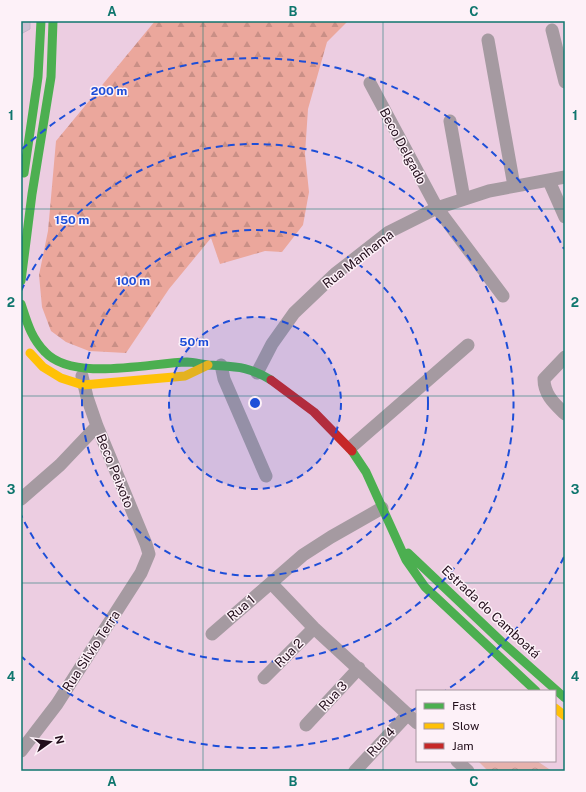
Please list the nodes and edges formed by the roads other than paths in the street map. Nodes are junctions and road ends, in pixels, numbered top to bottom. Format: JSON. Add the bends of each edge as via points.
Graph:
{"nodes":[{"id":1,"x":41,"y":21,"type":"edge"},
{"id":2,"x":53,"y":21,"type":"edge"},
{"id":3,"x":552,"y":30,"type":"dead end"},
{"id":4,"x":488,"y":40,"type":"dead end"},
{"id":5,"x":565,"y":82,"type":"edge"},
{"id":6,"x":370,"y":83,"type":"dead end"},
{"id":7,"x":450,"y":120,"type":"dead end"},
{"id":8,"x":25,"y":164,"type":"junction"},
{"id":9,"x":37,"y":166,"type":"junction"},
{"id":10,"x":565,"y":177,"type":"edge"},
{"id":11,"x":549,"y":181,"type":"junction"},
{"id":12,"x":22,"y":184,"type":"dead end"},
{"id":13,"x":514,"y":186,"type":"junction"},
{"id":14,"x":464,"y":199,"type":"junction"},
{"id":15,"x":437,"y":208,"type":"junction"},
{"id":16,"x":565,"y":217,"type":"edge"},
{"id":17,"x":21,"y":280,"type":"edge"},
{"id":18,"x":503,"y":296,"type":"dead end"},
{"id":19,"x":21,"y":304,"type":"edge"},
{"id":20,"x":22,"y":343,"type":"dead end"},
{"id":21,"x":468,"y":345,"type":"dead end"},
{"id":22,"x":565,"y":357,"type":"edge"},
{"id":23,"x":215,"y":365,"type":"junction"},
{"id":24,"x":82,"y":370,"type":"junction"},
{"id":25,"x":257,"y":373,"type":"junction"},
{"id":26,"x":85,"y":391,"type":"junction"},
{"id":27,"x":565,"y":414,"type":"edge"},
{"id":28,"x":98,"y":426,"type":"junction"},
{"id":29,"x":351,"y":447,"type":"junction"},
{"id":30,"x":266,"y":476,"type":"dead end"},
{"id":31,"x":21,"y":499,"type":"edge"},
{"id":32,"x":382,"y":508,"type":"junction"},
{"id":33,"x":146,"y":544,"type":"joint"},
{"id":34,"x":400,"y":546,"type":"junction"},
{"id":35,"x":272,"y":583,"type":"junction"},
{"id":36,"x":314,"y":628,"type":"junction"},
{"id":37,"x":212,"y":634,"type":"dead end"},
{"id":38,"x":359,"y":668,"type":"junction"},
{"id":39,"x":540,"y":675,"type":"junction"},
{"id":40,"x":264,"y":678,"type":"dead end"},
{"id":41,"x":533,"y":689,"type":"edge"},
{"id":42,"x":565,"y":698,"type":"edge"},
{"id":43,"x":556,"y":709,"type":"edge"},
{"id":44,"x":565,"y":716,"type":"edge"},
{"id":45,"x":412,"y":718,"type":"edge"},
{"id":46,"x":306,"y":725,"type":"dead end"},
{"id":47,"x":21,"y":751,"type":"edge"},
{"id":48,"x":355,"y":771,"type":"edge"}],
"edges":[{"from":1,"to":8,"type":"main road","via":[[38,77]]},
{"from":2,"to":9,"type":"main road","via":[[51,77]]},
{"from":3,"to":5,"type":"street"},
{"from":4,"to":13,"type":"street"},
{"from":6,"to":15,"type":"street","name":"Beco Delgado"},
{"from":7,"to":14,"type":"street"},
{"from":8,"to":9,"type":"main road"},
{"from":8,"to":12,"type":"main road"},
{"from":9,"to":17,"type":"main road"},
{"from":10,"to":11,"type":"street","name":"Rua Manhama"},
{"from":11,"to":13,"type":"street","name":"Rua Manhama"},
{"from":11,"to":16,"type":"street"},
{"from":13,"to":14,"type":"street","name":"Rua Manhama"},
{"from":14,"to":15,"type":"street","name":"Rua Manhama"},
{"from":15,"to":18,"type":"street","name":"Beco Delgado"},
{"from":15,"to":25,"type":"street","name":"Rua Manhama","via":[[389,232],[335,274],[294,313],[272,344]]},
{"from":19,"to":24,"type":"main road","name":"Estrada do Camboatá","via":[[31,334],[42,349],[61,363]]},
{"from":20,"to":26,"type":"main road","via":[[43,367]]},
{"from":21,"to":29,"type":"street"},
{"from":22,"to":27,"type":"street","via":[[544,379],[544,387],[550,398]]},
{"from":23,"to":24,"type":"main road","name":"Estrada do Camboatá","via":[[188,362]]},
{"from":23,"to":25,"type":"main road","name":"Estrada do Camboatá","via":[[237,366]]},
{"from":23,"to":26,"type":"main road","via":[[185,376]]},
{"from":23,"to":30,"type":"street","via":[[224,379]]},
{"from":24,"to":26,"type":"street","name":"Beco Peixoto"},
{"from":25,"to":29,"type":"main road","name":"Estrada do Camboatá","via":[[282,388],[320,417]]},
{"from":26,"to":28,"type":"street","name":"Beco Peixoto"},
{"from":28,"to":31,"type":"street","via":[[60,465]]},
{"from":28,"to":33,"type":"street","name":"Beco Peixoto"},
{"from":29,"to":32,"type":"main road","name":"Estrada do Camboatá","via":[[366,471]]},
{"from":32,"to":34,"type":"main road","name":"Estrada do Camboatá"},
{"from":32,"to":35,"type":"street","name":"Rua 1","via":[[314,548]]},
{"from":33,"to":47,"type":"street","name":"Rua Silvio Terra","via":[[149,554],[142,573],[57,704]]},
{"from":34,"to":39,"type":"main road","name":"Estrada do Camboatá"},
{"from":34,"to":41,"type":"main road","name":"Estrada do Camboatá","via":[[425,587]]},
{"from":35,"to":36,"type":"street"},
{"from":35,"to":37,"type":"street","name":"Rua 1"},
{"from":36,"to":38,"type":"street"},
{"from":36,"to":40,"type":"street","name":"Rua 2"},
{"from":38,"to":45,"type":"street"},
{"from":38,"to":46,"type":"street","name":"Rua 3"},
{"from":39,"to":41,"type":"main road"},
{"from":39,"to":42,"type":"main road","name":"Estrada do Camboatá"},
{"from":43,"to":44,"type":"main road"},
{"from":45,"to":48,"type":"street","name":"Rua 4"}]}
